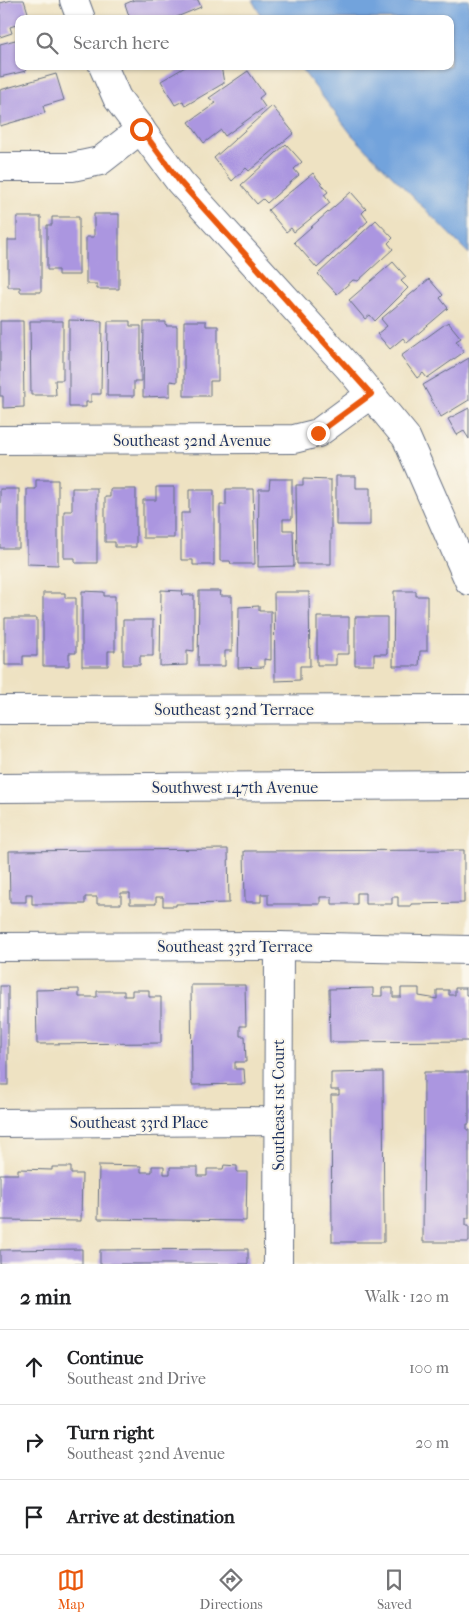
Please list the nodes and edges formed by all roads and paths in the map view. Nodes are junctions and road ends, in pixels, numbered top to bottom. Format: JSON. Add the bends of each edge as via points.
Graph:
{"nodes":[{"id":1,"x":74,"y":0,"type":"edge"},
{"id":2,"x":80,"y":15,"type":"edge"},
{"id":3,"x":105,"y":70,"type":"edge"},
{"id":4,"x":141,"y":129,"type":"junction"},
{"id":5,"x":0,"y":167,"type":"edge"},
{"id":6,"x":371,"y":394,"type":"junction"},
{"id":7,"x":0,"y":440,"type":"edge"},
{"id":8,"x":469,"y":581,"type":"edge"},
{"id":9,"x":469,"y":709,"type":"edge"},
{"id":10,"x":0,"y":710,"type":"edge"},
{"id":11,"x":469,"y":785,"type":"edge"},
{"id":12,"x":0,"y":788,"type":"edge"},
{"id":13,"x":279,"y":946,"type":"junction"},
{"id":14,"x":0,"y":947,"type":"edge"},
{"id":15,"x":469,"y":950,"type":"edge"},
{"id":16,"x":278,"y":1121,"type":"junction"},
{"id":17,"x":0,"y":1123,"type":"edge"},
{"id":18,"x":278,"y":1264,"type":"edge"}],
"edges":[{"from":1,"to":2,"type":"street"},
{"from":3,"to":4,"type":"street","via":[[117,98]]},
{"from":4,"to":5,"type":"street","via":[[100,161],[72,167]]},
{"from":4,"to":6,"type":"street","via":[[180,182]]},
{"from":6,"to":7,"type":"street","name":"Southeast 32nd Avenue","via":[[318,433],[294,439]]},
{"from":6,"to":8,"type":"street","via":[[406,437]]},
{"from":9,"to":10,"type":"street","name":"Southeast 32nd Terrace"},
{"from":11,"to":12,"type":"street","name":"Southwest 147th Avenue"},
{"from":13,"to":14,"type":"street","name":"Southeast 33rd Terrace"},
{"from":13,"to":15,"type":"street","name":"Southeast 33rd Terrace"},
{"from":13,"to":16,"type":"street","name":"Southeast 1st Court"},
{"from":16,"to":17,"type":"street","name":"Southeast 33rd Place"},
{"from":16,"to":18,"type":"street","name":"Southeast 1st Court"}]}
